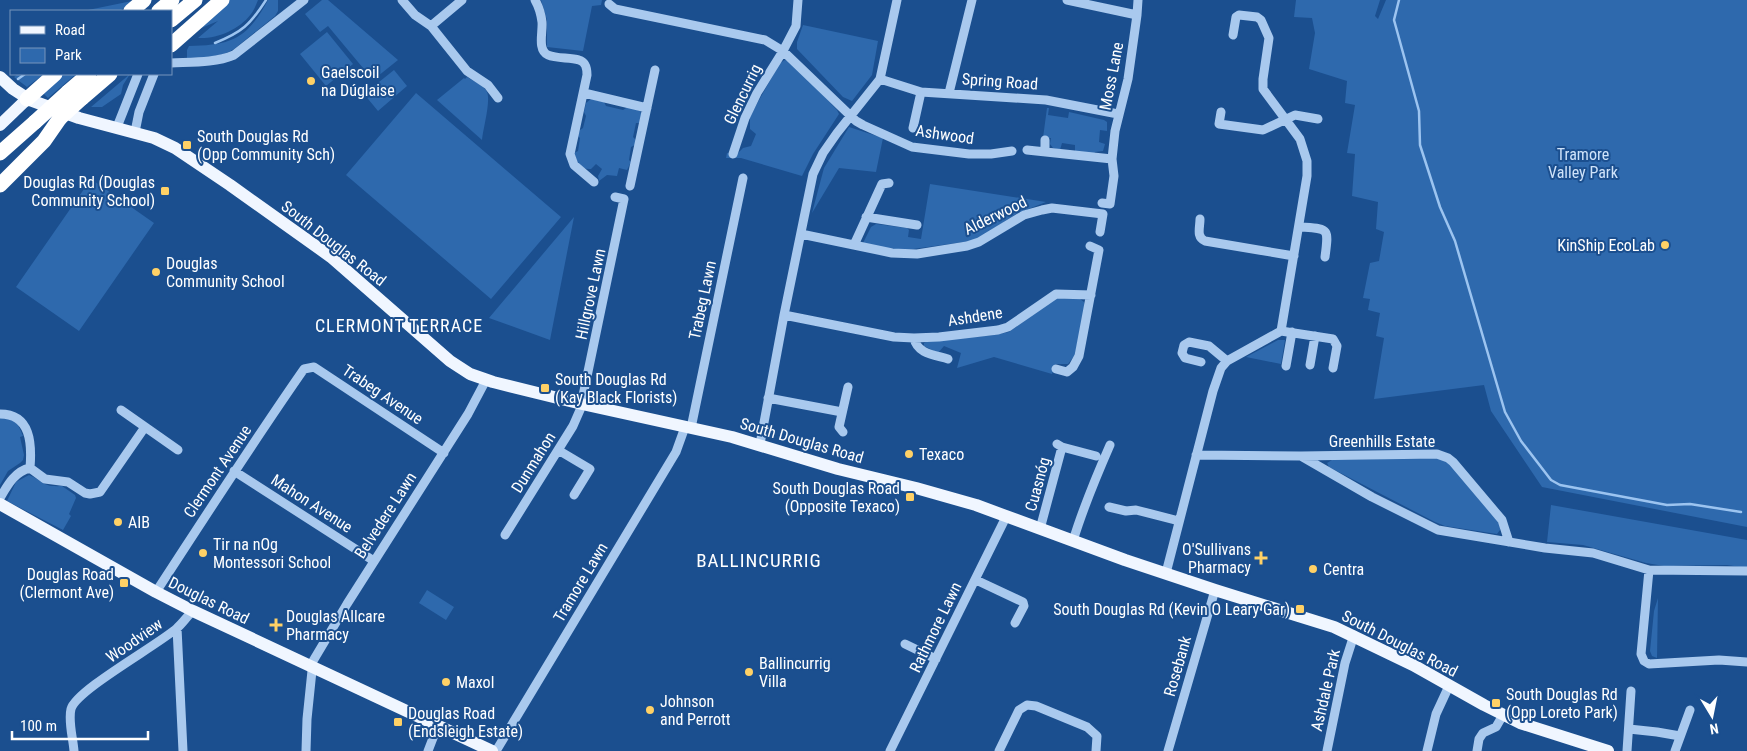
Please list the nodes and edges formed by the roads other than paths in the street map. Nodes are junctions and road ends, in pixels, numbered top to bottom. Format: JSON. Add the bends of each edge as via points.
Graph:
{"nodes":[{"id":1,"x":144,"y":0,"type":"edge"},
{"id":2,"x":172,"y":0,"type":"edge"},
{"id":3,"x":195,"y":0,"type":"edge"},
{"id":4,"x":222,"y":0,"type":"edge"},
{"id":5,"x":304,"y":0,"type":"edge"},
{"id":6,"x":402,"y":0,"type":"edge"},
{"id":7,"x":462,"y":0,"type":"edge"},
{"id":8,"x":535,"y":0,"type":"edge"},
{"id":9,"x":623,"y":0,"type":"edge"},
{"id":10,"x":798,"y":0,"type":"edge"},
{"id":11,"x":897,"y":0,"type":"edge"},
{"id":12,"x":972,"y":0,"type":"edge"},
{"id":13,"x":1070,"y":0,"type":"edge"},
{"id":14,"x":1138,"y":0,"type":"edge"},
{"id":15,"x":609,"y":4,"type":"dead end"},
{"id":16,"x":132,"y":10,"type":"edge"},
{"id":17,"x":160,"y":10,"type":"edge"},
{"id":18,"x":622,"y":10,"type":"junction"},
{"id":19,"x":1137,"y":16,"type":"junction"},
{"id":20,"x":172,"y":19,"type":"edge"},
{"id":21,"x":432,"y":26,"type":"junction"},
{"id":22,"x":1233,"y":35,"type":"dead end"},
{"id":23,"x":172,"y":44,"type":"edge"},
{"id":24,"x":783,"y":51,"type":"junction"},
{"id":25,"x":172,"y":63,"type":"edge"},
{"id":26,"x":655,"y":70,"type":"dead end"},
{"id":27,"x":54,"y":75,"type":"edge"},
{"id":28,"x":87,"y":75,"type":"edge"},
{"id":29,"x":109,"y":75,"type":"edge"},
{"id":30,"x":138,"y":75,"type":"edge"},
{"id":31,"x":154,"y":75,"type":"edge"},
{"id":32,"x":0,"y":77,"type":"edge"},
{"id":33,"x":880,"y":79,"type":"junction"},
{"id":34,"x":921,"y":92,"type":"junction"},
{"id":35,"x":584,"y":93,"type":"junction"},
{"id":36,"x":950,"y":93,"type":"junction"},
{"id":37,"x":498,"y":98,"type":"dead end"},
{"id":38,"x":27,"y":99,"type":"junction"},
{"id":39,"x":647,"y":108,"type":"junction"},
{"id":40,"x":1221,"y":112,"type":"dead end"},
{"id":41,"x":1118,"y":114,"type":"junction"},
{"id":42,"x":850,"y":115,"type":"junction"},
{"id":43,"x":1318,"y":119,"type":"dead end"},
{"id":44,"x":1285,"y":120,"type":"junction"},
{"id":45,"x":55,"y":124,"type":"junction"},
{"id":46,"x":0,"y":125,"type":"edge"},
{"id":47,"x":116,"y":127,"type":"junction"},
{"id":48,"x":913,"y":128,"type":"dead end"},
{"id":49,"x":135,"y":132,"type":"junction"},
{"id":50,"x":1045,"y":140,"type":"dead end"},
{"id":51,"x":1027,"y":150,"type":"dead end"},
{"id":52,"x":1012,"y":151,"type":"dead end"},
{"id":53,"x":1045,"y":152,"type":"junction"},
{"id":54,"x":0,"y":153,"type":"edge"},
{"id":55,"x":733,"y":154,"type":"dead end"},
{"id":56,"x":1112,"y":159,"type":"junction"},
{"id":57,"x":0,"y":172,"type":"edge"},
{"id":58,"x":743,"y":178,"type":"dead end"},
{"id":59,"x":594,"y":182,"type":"dead end"},
{"id":60,"x":889,"y":183,"type":"dead end"},
{"id":61,"x":0,"y":185,"type":"edge"},
{"id":62,"x":630,"y":186,"type":"dead end"},
{"id":63,"x":615,"y":197,"type":"dead end"},
{"id":64,"x":1102,"y":203,"type":"dead end"},
{"id":65,"x":866,"y":217,"type":"junction"},
{"id":66,"x":1200,"y":219,"type":"dead end"},
{"id":67,"x":918,"y":225,"type":"dead end"},
{"id":68,"x":1300,"y":226,"type":"junction"},
{"id":69,"x":1100,"y":232,"type":"dead end"},
{"id":70,"x":801,"y":234,"type":"junction"},
{"id":71,"x":854,"y":245,"type":"junction"},
{"id":72,"x":1090,"y":246,"type":"dead end"},
{"id":73,"x":1294,"y":256,"type":"junction"},
{"id":74,"x":1325,"y":257,"type":"dead end"},
{"id":75,"x":1091,"y":295,"type":"junction"},
{"id":76,"x":784,"y":315,"type":"junction"},
{"id":77,"x":1280,"y":331,"type":"junction"},
{"id":78,"x":1292,"y":332,"type":"junction"},
{"id":79,"x":1315,"y":336,"type":"junction"},
{"id":80,"x":914,"y":338,"type":"junction"},
{"id":81,"x":948,"y":359,"type":"dead end"},
{"id":82,"x":1227,"y":361,"type":"junction"},
{"id":83,"x":1201,"y":362,"type":"dead end"},
{"id":84,"x":1310,"y":365,"type":"dead end"},
{"id":85,"x":1286,"y":366,"type":"dead end"},
{"id":86,"x":304,"y":368,"type":"joint"},
{"id":87,"x":1333,"y":368,"type":"dead end"},
{"id":88,"x":1056,"y":369,"type":"dead end"},
{"id":89,"x":486,"y":380,"type":"junction"},
{"id":90,"x":848,"y":387,"type":"dead end"},
{"id":91,"x":768,"y":398,"type":"junction"},
{"id":92,"x":582,"y":404,"type":"junction"},
{"id":93,"x":121,"y":410,"type":"dead end"},
{"id":94,"x":842,"y":412,"type":"junction"},
{"id":95,"x":0,"y":414,"type":"edge"},
{"id":96,"x":145,"y":427,"type":"junction"},
{"id":97,"x":688,"y":428,"type":"junction"},
{"id":98,"x":842,"y":432,"type":"dead end"},
{"id":99,"x":760,"y":444,"type":"junction"},
{"id":100,"x":1110,"y":446,"type":"dead end"},
{"id":101,"x":178,"y":450,"type":"dead end"},
{"id":102,"x":558,"y":450,"type":"junction"},
{"id":103,"x":444,"y":453,"type":"junction"},
{"id":104,"x":1196,"y":455,"type":"junction"},
{"id":105,"x":1096,"y":456,"type":"dead end"},
{"id":106,"x":1301,"y":456,"type":"junction"},
{"id":107,"x":30,"y":468,"type":"junction"},
{"id":108,"x":234,"y":471,"type":"junction"},
{"id":109,"x":574,"y":495,"type":"dead end"},
{"id":110,"x":0,"y":498,"type":"edge"},
{"id":111,"x":0,"y":504,"type":"edge"},
{"id":112,"x":1109,"y":507,"type":"dead end"},
{"id":113,"x":520,"y":511,"type":"junction"},
{"id":114,"x":530,"y":516,"type":"dead end"},
{"id":115,"x":1006,"y":517,"type":"junction"},
{"id":116,"x":1179,"y":521,"type":"junction"},
{"id":117,"x":1040,"y":529,"type":"junction"},
{"id":118,"x":505,"y":535,"type":"dead end"},
{"id":119,"x":1073,"y":541,"type":"junction"},
{"id":120,"x":1509,"y":542,"type":"junction"},
{"id":121,"x":374,"y":561,"type":"junction"},
{"id":122,"x":1649,"y":570,"type":"junction"},
{"id":123,"x":1747,"y":571,"type":"edge"},
{"id":124,"x":1166,"y":573,"type":"junction"},
{"id":125,"x":976,"y":580,"type":"junction"},
{"id":126,"x":1215,"y":590,"type":"junction"},
{"id":127,"x":156,"y":592,"type":"junction"},
{"id":128,"x":192,"y":611,"type":"junction"},
{"id":129,"x":1015,"y":623,"type":"dead end"},
{"id":130,"x":177,"y":628,"type":"junction"},
{"id":131,"x":1354,"y":635,"type":"junction"},
{"id":132,"x":905,"y":644,"type":"dead end"},
{"id":133,"x":936,"y":659,"type":"junction"},
{"id":134,"x":1747,"y":662,"type":"edge"},
{"id":135,"x":312,"y":667,"type":"junction"},
{"id":136,"x":1449,"y":686,"type":"junction"},
{"id":137,"x":1631,"y":692,"type":"dead end"},
{"id":138,"x":1690,"y":710,"type":"dead end"},
{"id":139,"x":1503,"y":714,"type":"junction"},
{"id":140,"x":438,"y":725,"type":"junction"},
{"id":141,"x":1629,"y":729,"type":"junction"},
{"id":142,"x":1680,"y":736,"type":"junction"},
{"id":143,"x":74,"y":751,"type":"edge"},
{"id":144,"x":183,"y":751,"type":"edge"},
{"id":145,"x":306,"y":751,"type":"edge"},
{"id":146,"x":428,"y":751,"type":"edge"},
{"id":147,"x":494,"y":751,"type":"edge"},
{"id":148,"x":890,"y":751,"type":"edge"},
{"id":149,"x":999,"y":751,"type":"edge"},
{"id":150,"x":1096,"y":751,"type":"edge"},
{"id":151,"x":1168,"y":751,"type":"edge"},
{"id":152,"x":1327,"y":751,"type":"edge"},
{"id":153,"x":1427,"y":751,"type":"edge"},
{"id":154,"x":1477,"y":751,"type":"edge"},
{"id":155,"x":1608,"y":751,"type":"edge"},
{"id":156,"x":1627,"y":751,"type":"edge"},
{"id":157,"x":1675,"y":751,"type":"edge"}],
"edges":[{"from":1,"to":16,"type":"highway"},
{"from":2,"to":17,"type":"highway"},
{"from":3,"to":20,"type":"highway"},
{"from":4,"to":23,"type":"highway"},
{"from":5,"to":25,"type":"street","via":[[234,55],[223,59]]},
{"from":6,"to":21,"type":"street","via":[[415,15]]},
{"from":7,"to":21,"type":"street"},
{"from":8,"to":35,"type":"street","via":[[542,21],[543,50],[549,55],[583,61],[587,70]]},
{"from":9,"to":18,"type":"street"},
{"from":10,"to":24,"type":"street","name":"Glencurrig","via":[[796,26]]},
{"from":11,"to":33,"type":"street"},
{"from":12,"to":36,"type":"street"},
{"from":13,"to":19,"type":"street"},
{"from":14,"to":19,"type":"street","name":"Moss Lane"},
{"from":15,"to":18,"type":"street","name":"Glencurrig"},
{"from":18,"to":24,"type":"street","name":"Glencurrig","via":[[765,40]]},
{"from":19,"to":41,"type":"street","name":"Moss Lane","via":[[1128,79]]},
{"from":21,"to":37,"type":"street","via":[[466,70],[488,85]]},
{"from":22,"to":44,"type":"street","via":[[1239,15],[1261,20],[1269,38],[1264,89]]},
{"from":24,"to":42,"type":"street","name":"Glencurrig"},
{"from":24,"to":55,"type":"street","name":"Glencurrig","via":[[757,93]]},
{"from":26,"to":39,"type":"street"},
{"from":27,"to":38,"type":"highway"},
{"from":28,"to":54,"type":"highway","bridge":true},
{"from":29,"to":45,"type":"highway","bridge":true},
{"from":30,"to":47,"type":"street"},
{"from":31,"to":49,"type":"street"},
{"from":32,"to":38,"type":"main road","name":"South Douglas Road"},
{"from":33,"to":34,"type":"street","name":"Spring Road"},
{"from":33,"to":42,"type":"street"},
{"from":34,"to":36,"type":"street","name":"Spring Road"},
{"from":34,"to":48,"type":"street"},
{"from":35,"to":39,"type":"street"},
{"from":35,"to":59,"type":"street","via":[[570,154],[574,165]]},
{"from":36,"to":41,"type":"street","name":"Spring Road","via":[[1046,100]]},
{"from":38,"to":46,"type":"main road"},
{"from":38,"to":47,"type":"main road","name":"South Douglas Road","via":[[79,118]]},
{"from":39,"to":62,"type":"street"},
{"from":40,"to":44,"type":"street","via":[[1219,124],[1250,129],[1267,129]]},
{"from":41,"to":56,"type":"street","name":"Moss Lane"},
{"from":42,"to":52,"type":"street","name":"Ashwood","via":[[863,125],[912,146],[969,154]]},
{"from":42,"to":70,"type":"street","via":[[816,166]]},
{"from":43,"to":44,"type":"street","via":[[1294,115]]},
{"from":44,"to":68,"type":"street","via":[[1300,139],[1307,161]]},
{"from":45,"to":57,"type":"highway"},
{"from":45,"to":61,"type":"highway","via":[[44,141]]},
{"from":47,"to":49,"type":"main road","name":"South Douglas Road"},
{"from":49,"to":89,"type":"main road","name":"South Douglas Road","via":[[169,144],[244,194],[331,257],[455,364]]},
{"from":50,"to":53,"type":"street"},
{"from":51,"to":53,"type":"street"},
{"from":53,"to":56,"type":"street"},
{"from":56,"to":64,"type":"street","name":"Moss Lane","via":[[1114,176],[1110,204]]},
{"from":58,"to":97,"type":"street","name":"Trabeg Lawn"},
{"from":60,"to":65,"type":"street","via":[[882,184]]},
{"from":63,"to":92,"type":"street","name":"Hillgrove Lawn","via":[[624,199]]},
{"from":65,"to":67,"type":"street"},
{"from":65,"to":71,"type":"street"},
{"from":66,"to":73,"type":"street","via":[[1199,236],[1205,241]]},
{"from":68,"to":73,"type":"street"},
{"from":68,"to":74,"type":"street","via":[[1325,230],[1328,236]]},
{"from":69,"to":71,"type":"street","name":"Alderwood","via":[[1103,214],[1052,208],[1024,215],[979,242],[941,251],[892,253]]},
{"from":70,"to":71,"type":"street","name":"Alderwood"},
{"from":70,"to":76,"type":"street"},
{"from":72,"to":75,"type":"street","via":[[1099,250]]},
{"from":73,"to":77,"type":"street"},
{"from":75,"to":80,"type":"street","name":"Ashdene","via":[[1053,295],[1002,329]]},
{"from":75,"to":88,"type":"street","via":[[1077,362],[1067,372]]},
{"from":76,"to":80,"type":"street","name":"Ashdene"},
{"from":76,"to":91,"type":"street"},
{"from":77,"to":78,"type":"street"},
{"from":77,"to":82,"type":"street"},
{"from":78,"to":79,"type":"street"},
{"from":78,"to":85,"type":"street"},
{"from":79,"to":84,"type":"street"},
{"from":79,"to":87,"type":"street","via":[[1333,339],[1337,343]]},
{"from":80,"to":81,"type":"street","via":[[921,350]]},
{"from":82,"to":83,"type":"street","via":[[1209,346],[1186,343],[1183,356],[1187,360]]},
{"from":82,"to":104,"type":"street","via":[[1209,406]]},
{"from":86,"to":103,"type":"street","name":"Trabeg Avenue","via":[[314,367]]},
{"from":86,"to":108,"type":"street","name":"Clermont Avenue"},
{"from":89,"to":92,"type":"main road","name":"South Douglas Road"},
{"from":89,"to":103,"type":"street","name":"Belvedere Lawn"},
{"from":90,"to":94,"type":"street"},
{"from":91,"to":94,"type":"street"},
{"from":91,"to":99,"type":"street"},
{"from":92,"to":97,"type":"main road","name":"South Douglas Road"},
{"from":92,"to":102,"type":"street","name":"Dunmahon"},
{"from":93,"to":96,"type":"street"},
{"from":94,"to":98,"type":"street","via":[[839,427]]},
{"from":95,"to":107,"type":"street","via":[[13,415],[24,424]]},
{"from":96,"to":101,"type":"street"},
{"from":96,"to":107,"type":"street","via":[[100,492],[85,493],[68,482],[45,479]]},
{"from":97,"to":99,"type":"main road","name":"South Douglas Road"},
{"from":97,"to":147,"type":"street","name":"Tramore Lawn"},
{"from":99,"to":115,"type":"main road","name":"South Douglas Road","via":[[838,469],[955,498]]},
{"from":100,"to":119,"type":"street","via":[[1086,499]]},
{"from":102,"to":109,"type":"street","via":[[590,469]]},
{"from":102,"to":113,"type":"street","name":"Dunmahon"},
{"from":103,"to":121,"type":"street","name":"Belvedere Lawn"},
{"from":104,"to":106,"type":"street","name":"Greenhills Estate"},
{"from":104,"to":116,"type":"street"},
{"from":105,"to":117,"type":"street","name":"Cuasnóg","via":[[1059,445]]},
{"from":106,"to":120,"type":"street","name":"Greenhills Estate","via":[[1438,530]]},
{"from":106,"to":120,"type":"street","name":"Greenhills Estate","via":[[1443,456],[1453,462],[1502,520]]},
{"from":107,"to":110,"type":"street","via":[[9,483]]},
{"from":108,"to":121,"type":"street","name":"Mahon Avenue"},
{"from":108,"to":127,"type":"street","name":"Clermont Avenue"},
{"from":111,"to":127,"type":"main road","name":"Douglas Road"},
{"from":112,"to":116,"type":"street"},
{"from":113,"to":114,"type":"street"},
{"from":113,"to":118,"type":"street","name":"Dunmahon"},
{"from":115,"to":117,"type":"main road","name":"South Douglas Road"},
{"from":115,"to":125,"type":"street","name":"Rathmore Lawn"},
{"from":116,"to":124,"type":"street"},
{"from":117,"to":119,"type":"main road","name":"South Douglas Road"},
{"from":119,"to":124,"type":"main road","name":"South Douglas Road"},
{"from":120,"to":122,"type":"street","name":"Greenhills Estate","via":[[1593,553]]},
{"from":121,"to":135,"type":"street","name":"Belvedere Lawn"},
{"from":122,"to":123,"type":"street","name":"Greenhills Estate"},
{"from":122,"to":134,"type":"street","via":[[1641,654],[1644,661],[1649,664],[1719,660]]},
{"from":124,"to":126,"type":"main road","name":"South Douglas Road"},
{"from":125,"to":129,"type":"street","via":[[1023,602]]},
{"from":125,"to":133,"type":"street","name":"Rathmore Lawn"},
{"from":126,"to":131,"type":"main road","name":"South Douglas Road"},
{"from":126,"to":151,"type":"street","name":"Rosebank"},
{"from":127,"to":128,"type":"main road","name":"Douglas Road"},
{"from":128,"to":130,"type":"street"},
{"from":128,"to":135,"type":"main road","name":"Douglas Road"},
{"from":130,"to":143,"type":"street","name":"Woodview","via":[[75,701],[71,716]]},
{"from":130,"to":144,"type":"street","name":"Woodview"},
{"from":131,"to":136,"type":"main road","name":"South Douglas Road"},
{"from":131,"to":152,"type":"street","name":"Ashdale Park"},
{"from":132,"to":133,"type":"street"},
{"from":133,"to":148,"type":"street","name":"Rathmore Lawn"},
{"from":135,"to":140,"type":"main road","name":"Douglas Road"},
{"from":135,"to":145,"type":"street","name":"Belvedere Lawn"},
{"from":136,"to":139,"type":"main road","name":"South Douglas Road"},
{"from":136,"to":153,"type":"street","via":[[1436,714]]},
{"from":137,"to":141,"type":"street"},
{"from":138,"to":142,"type":"street"},
{"from":139,"to":154,"type":"street","via":[[1496,727],[1483,733]]},
{"from":139,"to":155,"type":"main road","name":"South Douglas Road","via":[[1537,729]]},
{"from":140,"to":146,"type":"street"},
{"from":140,"to":147,"type":"main road","name":"Douglas Road"},
{"from":141,"to":142,"type":"street"},
{"from":141,"to":156,"type":"street"},
{"from":142,"to":157,"type":"street"},
{"from":149,"to":150,"type":"street","via":[[1019,710],[1027,705],[1087,727],[1096,736]]}]}
